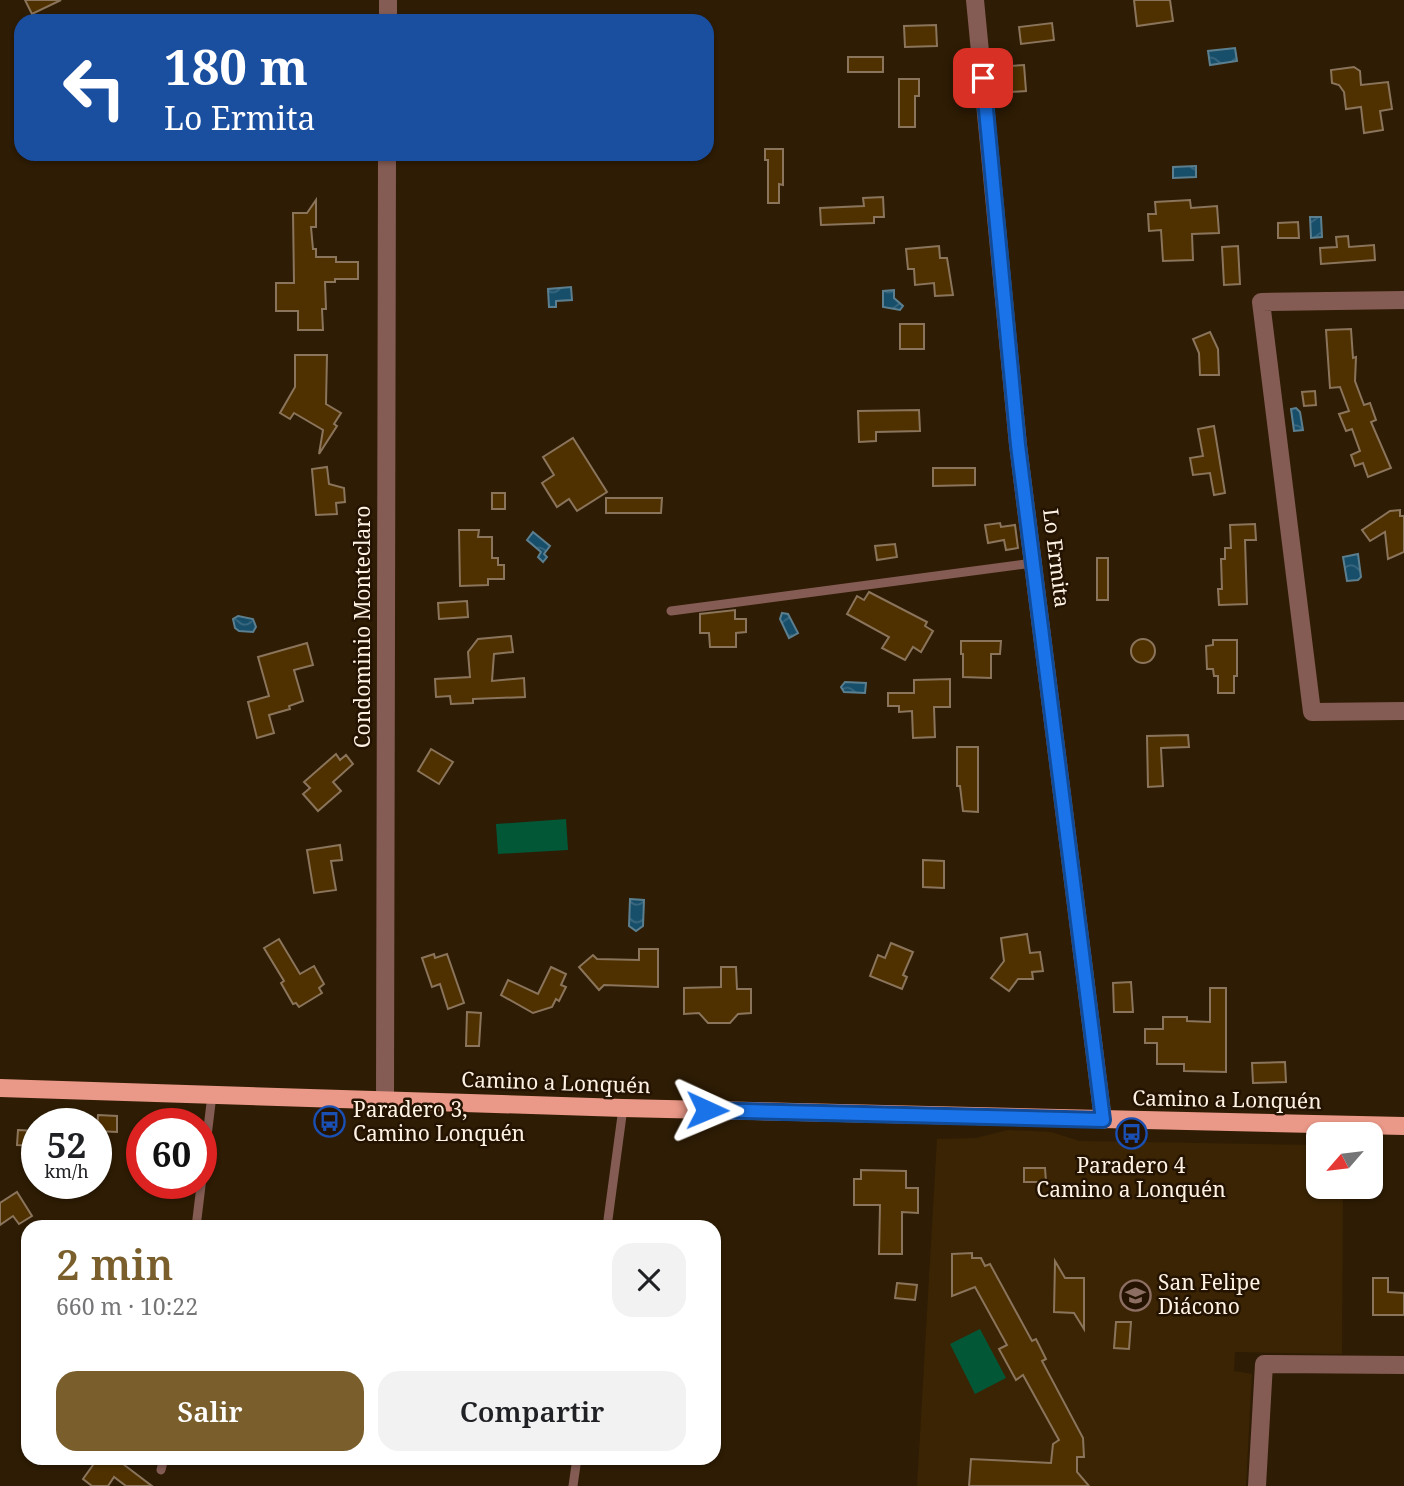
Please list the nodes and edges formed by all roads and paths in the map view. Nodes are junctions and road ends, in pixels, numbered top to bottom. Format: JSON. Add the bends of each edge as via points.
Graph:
{"nodes":[{"id":1,"x":975,"y":0,"type":"edge"},
{"id":2,"x":387,"y":161,"type":"edge"},
{"id":3,"x":1404,"y":300,"type":"edge"},
{"id":4,"x":1033,"y":564,"type":"junction"},
{"id":5,"x":671,"y":611,"type":"dead end"},
{"id":6,"x":1404,"y":711,"type":"edge"},
{"id":7,"x":0,"y":1088,"type":"edge"},
{"id":8,"x":212,"y":1095,"type":"junction"},
{"id":9,"x":385,"y":1100,"type":"junction"},
{"id":10,"x":623,"y":1108,"type":"junction"},
{"id":11,"x":1103,"y":1120,"type":"junction"},
{"id":12,"x":1404,"y":1126,"type":"edge"},
{"id":13,"x":197,"y":1220,"type":"edge"},
{"id":14,"x":608,"y":1220,"type":"edge"},
{"id":15,"x":1404,"y":1365,"type":"edge"},
{"id":16,"x":162,"y":1465,"type":"edge"},
{"id":17,"x":576,"y":1465,"type":"edge"},
{"id":18,"x":161,"y":1470,"type":"dead end"},
{"id":19,"x":573,"y":1486,"type":"edge"},
{"id":20,"x":1257,"y":1486,"type":"edge"}],
"edges":[{"from":1,"to":4,"type":"street","name":"Lo Ermita"},
{"from":2,"to":9,"type":"street","name":"Condominio Monteclaro"},
{"from":3,"to":6,"type":"street","via":[[1261,302],[1312,712]]},
{"from":4,"to":5,"type":"lane"},
{"from":4,"to":11,"type":"street","name":"Lo Ermita"},
{"from":7,"to":8,"type":"main road","name":"Camino a Lonquén"},
{"from":8,"to":9,"type":"main road","name":"Camino a Lonquén"},
{"from":8,"to":13,"type":"lane"},
{"from":9,"to":10,"type":"main road","name":"Camino a Lonquén"},
{"from":10,"to":11,"type":"main road","name":"Camino a Lonquén"},
{"from":10,"to":14,"type":"lane"},
{"from":11,"to":12,"type":"main road","name":"Camino a Lonquén"},
{"from":15,"to":20,"type":"street","via":[[1264,1364]]},
{"from":16,"to":18,"type":"lane"},
{"from":17,"to":19,"type":"lane"}]}
